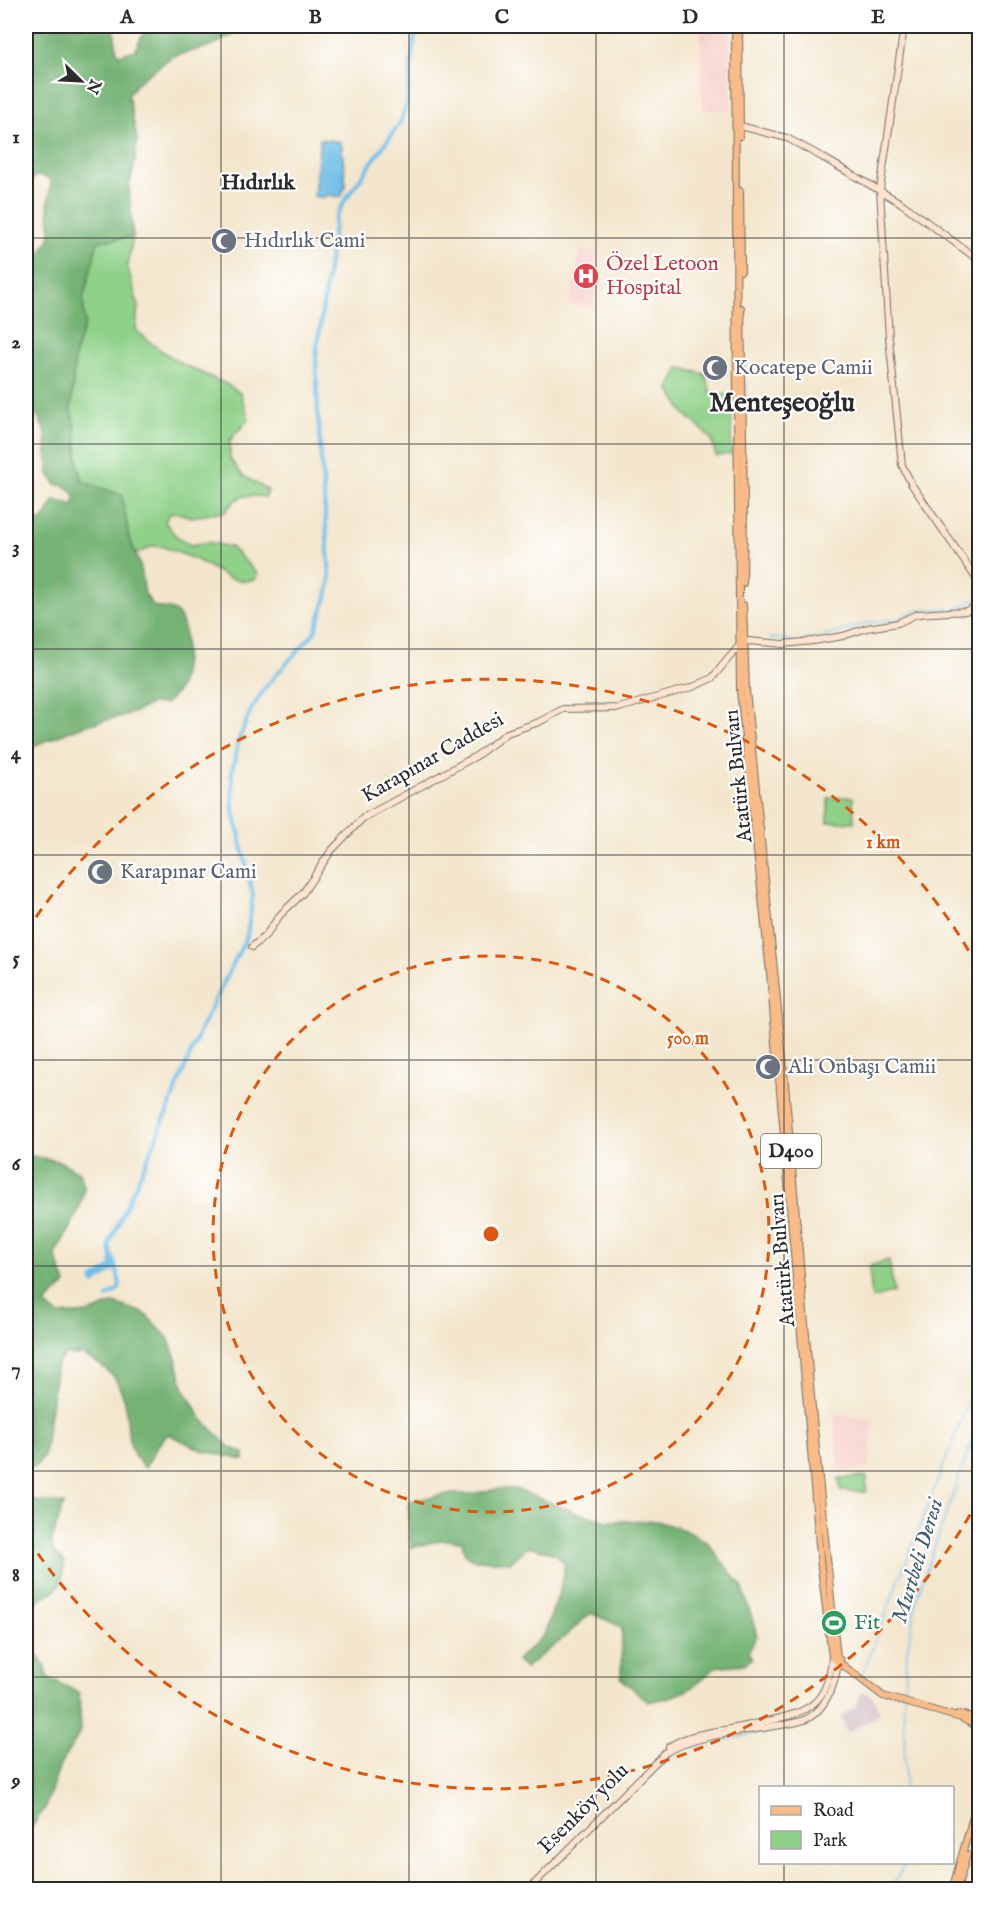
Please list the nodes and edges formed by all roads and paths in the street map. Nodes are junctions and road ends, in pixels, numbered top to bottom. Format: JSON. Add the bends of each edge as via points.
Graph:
{"nodes":[{"id":1,"x":737,"y":26,"type":"edge"},
{"id":2,"x":904,"y":26,"type":"edge"},
{"id":3,"x":738,"y":125,"type":"junction"},
{"id":4,"x":880,"y":190,"type":"junction"},
{"id":5,"x":980,"y":261,"type":"edge"},
{"id":6,"x":980,"y":584,"type":"edge"},
{"id":7,"x":980,"y":604,"type":"edge"},
{"id":8,"x":741,"y":645,"type":"junction"},
{"id":9,"x":252,"y":946,"type":"dead end"},
{"id":10,"x":836,"y":1660,"type":"junction"},
{"id":11,"x":916,"y":1705,"type":"junction"},
{"id":12,"x":980,"y":1719,"type":"edge"},
{"id":13,"x":980,"y":1728,"type":"edge"},
{"id":14,"x":980,"y":1792,"type":"edge"},
{"id":15,"x":980,"y":1807,"type":"edge"},
{"id":16,"x":528,"y":1890,"type":"edge"},
{"id":17,"x":952,"y":1890,"type":"edge"},
{"id":18,"x":957,"y":1890,"type":"edge"}],
"edges":[{"from":1,"to":3,"type":"main road","number":"D400"},
{"from":2,"to":4,"type":"street"},
{"from":3,"to":4,"type":"street","via":[[787,138]]},
{"from":3,"to":8,"type":"main road","number":"D400"},
{"from":4,"to":5,"type":"street"},
{"from":4,"to":6,"type":"street","via":[[902,465]]},
{"from":7,"to":8,"type":"street","via":[[966,611],[917,614],[898,623],[843,636],[799,643],[748,640]]},
{"from":8,"to":9,"type":"street","name":"Karapınar Caddesi","via":[[705,682],[619,708],[563,709],[507,733],[476,756],[363,818],[331,851],[266,935]]},
{"from":8,"to":10,"type":"main road","name":"Atatürk Bulvarı","number":"D400","via":[[740,690],[770,973],[821,1568]]},
{"from":10,"to":11,"type":"main road","via":[[878,1693]]},
{"from":10,"to":16,"type":"street","name":"Esenköy yolu","via":[[836,1676],[825,1701],[811,1716],[686,1743],[665,1753]]},
{"from":11,"to":12,"type":"main road"},
{"from":11,"to":13,"type":"main road"},
{"from":14,"to":17,"type":"main road"},
{"from":15,"to":18,"type":"main road"}]}
